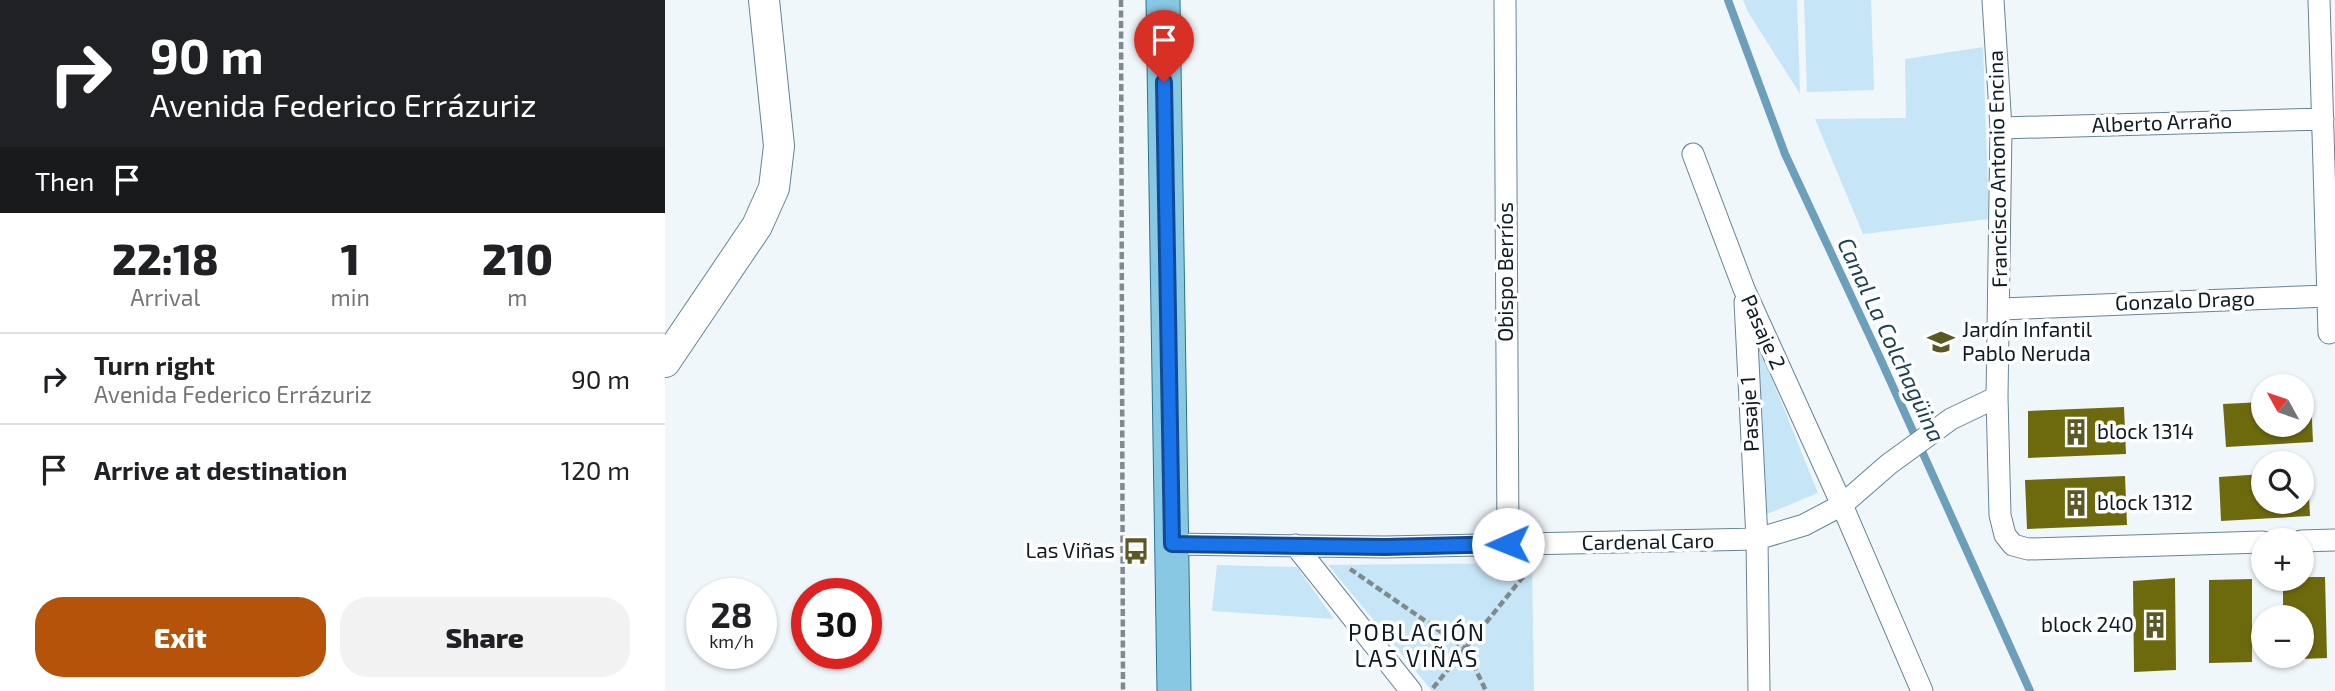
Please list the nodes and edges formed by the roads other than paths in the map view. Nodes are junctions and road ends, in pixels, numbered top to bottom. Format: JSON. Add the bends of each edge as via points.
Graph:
{"nodes":[{"id":1,"x":764,"y":0,"type":"edge"},
{"id":2,"x":1163,"y":0,"type":"edge"},
{"id":3,"x":1505,"y":0,"type":"edge"},
{"id":4,"x":1993,"y":0,"type":"edge"},
{"id":5,"x":2319,"y":0,"type":"edge"},
{"id":6,"x":2323,"y":119,"type":"junction"},
{"id":7,"x":2001,"y":128,"type":"junction"},
{"id":8,"x":1693,"y":154,"type":"dead end"},
{"id":9,"x":1744,"y":289,"type":"junction"},
{"id":10,"x":2327,"y":296,"type":"junction"},
{"id":11,"x":2000,"y":309,"type":"junction"},
{"id":12,"x":2329,"y":333,"type":"dead end"},
{"id":13,"x":665,"y":362,"type":"edge"},
{"id":14,"x":1997,"y":397,"type":"junction"},
{"id":15,"x":1842,"y":505,"type":"junction"},
{"id":16,"x":1757,"y":539,"type":"junction"},
{"id":17,"x":2335,"y":540,"type":"edge"},
{"id":18,"x":2314,"y":541,"type":"edge"},
{"id":19,"x":2251,"y":542,"type":"edge"},
{"id":20,"x":1172,"y":544,"type":"junction"},
{"id":21,"x":1508,"y":544,"type":"junction"},
{"id":22,"x":1305,"y":545,"type":"junction"},
{"id":23,"x":1174,"y":691,"type":"edge"},
{"id":24,"x":1411,"y":691,"type":"edge"},
{"id":25,"x":1759,"y":691,"type":"edge"},
{"id":26,"x":1922,"y":691,"type":"edge"}],
"edges":[{"from":1,"to":13,"type":"main road","via":[[779,146],[774,188],[757,226]]},
{"from":2,"to":20,"type":"main road"},
{"from":3,"to":21,"type":"street","name":"Obispo Berríos"},
{"from":4,"to":7,"type":"street","name":"Francisco Antonio Encina"},
{"from":5,"to":6,"type":"street"},
{"from":6,"to":7,"type":"street","name":"Alberto Arraño"},
{"from":6,"to":10,"type":"street"},
{"from":7,"to":11,"type":"street","name":"Francisco Antonio Encina"},
{"from":8,"to":9,"type":"street","name":"Pasaje 2"},
{"from":9,"to":15,"type":"street","name":"Pasaje 2"},
{"from":9,"to":16,"type":"street","name":"Pasaje 1"},
{"from":10,"to":11,"type":"street","name":"Gonzalo Drago"},
{"from":10,"to":12,"type":"street"},
{"from":11,"to":14,"type":"street","name":"Francisco Antonio Encina"},
{"from":14,"to":15,"type":"street","name":"Cardenal Caro","via":[[1951,419]]},
{"from":14,"to":19,"type":"street","name":"Francisco Antonio Encina","via":[[2000,515],[2013,545],[2028,549]]},
{"from":15,"to":16,"type":"street","name":"Cardenal Caro","via":[[1804,525]]},
{"from":15,"to":26,"type":"street","name":"Pasaje 2"},
{"from":16,"to":21,"type":"street","name":"Cardenal Caro"},
{"from":16,"to":25,"type":"street","name":"Pasaje 1"},
{"from":17,"to":18,"type":"street"},
{"from":20,"to":22,"type":"street","name":"Cardenal Caro"},
{"from":20,"to":23,"type":"main road"},
{"from":21,"to":22,"type":"street","name":"Cardenal Caro"},
{"from":22,"to":24,"type":"street"}]}
